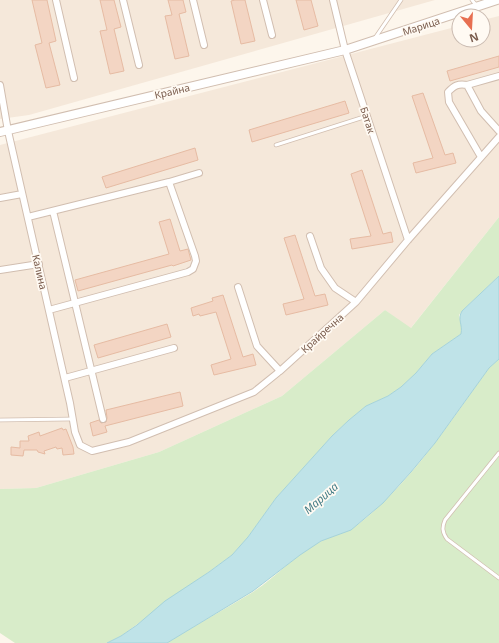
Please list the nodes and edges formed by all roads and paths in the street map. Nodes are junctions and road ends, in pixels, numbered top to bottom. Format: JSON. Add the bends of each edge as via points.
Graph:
{"nodes":[{"id":1,"x":56,"y":0,"type":"edge"},
{"id":2,"x":123,"y":0,"type":"edge"},
{"id":3,"x":193,"y":0,"type":"edge"},
{"id":4,"x":263,"y":0,"type":"edge"},
{"id":5,"x":333,"y":0,"type":"edge"},
{"id":6,"x":401,"y":0,"type":"edge"},
{"id":7,"x":497,"y":0,"type":"edge"},
{"id":8,"x":474,"y":4,"type":"edge"},
{"id":9,"x":272,"y":35,"type":"dead end"},
{"id":10,"x":373,"y":42,"type":"junction"},
{"id":11,"x":204,"y":46,"type":"dead end"},
{"id":12,"x":345,"y":50,"type":"junction"},
{"id":13,"x":139,"y":65,"type":"dead end"},
{"id":14,"x":499,"y":76,"type":"edge"},
{"id":15,"x":74,"y":78,"type":"dead end"},
{"id":16,"x":0,"y":85,"type":"edge"},
{"id":17,"x":467,"y":85,"type":"junction"},
{"id":18,"x":367,"y":116,"type":"junction"},
{"id":19,"x":499,"y":131,"type":"edge"},
{"id":20,"x":4,"y":132,"type":"edge"},
{"id":21,"x":499,"y":137,"type":"edge"},
{"id":22,"x":276,"y":145,"type":"dead end"},
{"id":23,"x":481,"y":157,"type":"junction"},
{"id":24,"x":199,"y":173,"type":"dead end"},
{"id":25,"x":169,"y":182,"type":"junction"},
{"id":26,"x":22,"y":194,"type":"junction"},
{"id":27,"x":0,"y":198,"type":"edge"},
{"id":28,"x":53,"y":211,"type":"junction"},
{"id":29,"x":28,"y":217,"type":"junction"},
{"id":30,"x":310,"y":236,"type":"dead end"},
{"id":31,"x":408,"y":240,"type":"junction"},
{"id":32,"x":38,"y":264,"type":"junction"},
{"id":33,"x":0,"y":270,"type":"edge"},
{"id":34,"x":238,"y":287,"type":"dead end"},
{"id":35,"x":356,"y":302,"type":"junction"},
{"id":36,"x":75,"y":303,"type":"junction"},
{"id":37,"x":49,"y":310,"type":"junction"},
{"id":38,"x":174,"y":348,"type":"dead end"},
{"id":39,"x":92,"y":371,"type":"junction"},
{"id":40,"x":280,"y":371,"type":"junction"},
{"id":41,"x":64,"y":378,"type":"junction"},
{"id":42,"x":73,"y":419,"type":"junction"},
{"id":43,"x":102,"y":419,"type":"dead end"},
{"id":44,"x":0,"y":420,"type":"edge"},
{"id":45,"x":92,"y":451,"type":"joint"},
{"id":46,"x":499,"y":453,"type":"edge"},
{"id":47,"x":499,"y":578,"type":"edge"}],
"edges":[{"from":1,"to":15,"type":"street"},
{"from":2,"to":13,"type":"street"},
{"from":3,"to":11,"type":"street"},
{"from":4,"to":9,"type":"street"},
{"from":5,"to":12,"type":"street","name":"Батак"},
{"from":6,"to":10,"type":"lane"},
{"from":7,"to":8,"type":"street","name":"Марица"},
{"from":8,"to":10,"type":"street","name":"Марица"},
{"from":10,"to":12,"type":"street","name":"Марица"},
{"from":12,"to":18,"type":"street","name":"Батак"},
{"from":12,"to":20,"type":"street","name":"Крайна"},
{"from":14,"to":17,"type":"street"},
{"from":16,"to":20,"type":"street","name":"Калина"},
{"from":17,"to":19,"type":"street","via":[[481,111]]},
{"from":17,"to":23,"type":"street","via":[[452,87],[448,92],[449,102]]},
{"from":18,"to":22,"type":"lane"},
{"from":18,"to":31,"type":"street","name":"Батак"},
{"from":20,"to":26,"type":"street","name":"Калина"},
{"from":21,"to":23,"type":"street","name":"Крайречна"},
{"from":23,"to":31,"type":"street","name":"Крайречна"},
{"from":24,"to":25,"type":"street"},
{"from":25,"to":28,"type":"street"},
{"from":25,"to":36,"type":"street","via":[[195,256],[193,269]]},
{"from":26,"to":27,"type":"street"},
{"from":26,"to":29,"type":"street","name":"Калина"},
{"from":28,"to":29,"type":"street"},
{"from":28,"to":36,"type":"street"},
{"from":29,"to":32,"type":"street","name":"Калина"},
{"from":30,"to":35,"type":"street","via":[[321,268],[335,288]]},
{"from":31,"to":35,"type":"street","name":"Крайречна"},
{"from":32,"to":33,"type":"street"},
{"from":32,"to":37,"type":"street","name":"Калина"},
{"from":34,"to":40,"type":"street","via":[[257,346]]},
{"from":35,"to":40,"type":"street","name":"Крайречна"},
{"from":36,"to":37,"type":"street"},
{"from":36,"to":39,"type":"street"},
{"from":37,"to":41,"type":"street","name":"Калина"},
{"from":38,"to":39,"type":"street"},
{"from":39,"to":41,"type":"street"},
{"from":39,"to":43,"type":"street"},
{"from":40,"to":45,"type":"street","name":"Крайречна","via":[[254,392],[129,442]]},
{"from":41,"to":42,"type":"street","name":"Калина"},
{"from":42,"to":44,"type":"lane"},
{"from":42,"to":45,"type":"street","name":"Калина","via":[[80,445]]},
{"from":46,"to":47,"type":"lane","via":[[445,520],[443,526],[447,539]]}]}
